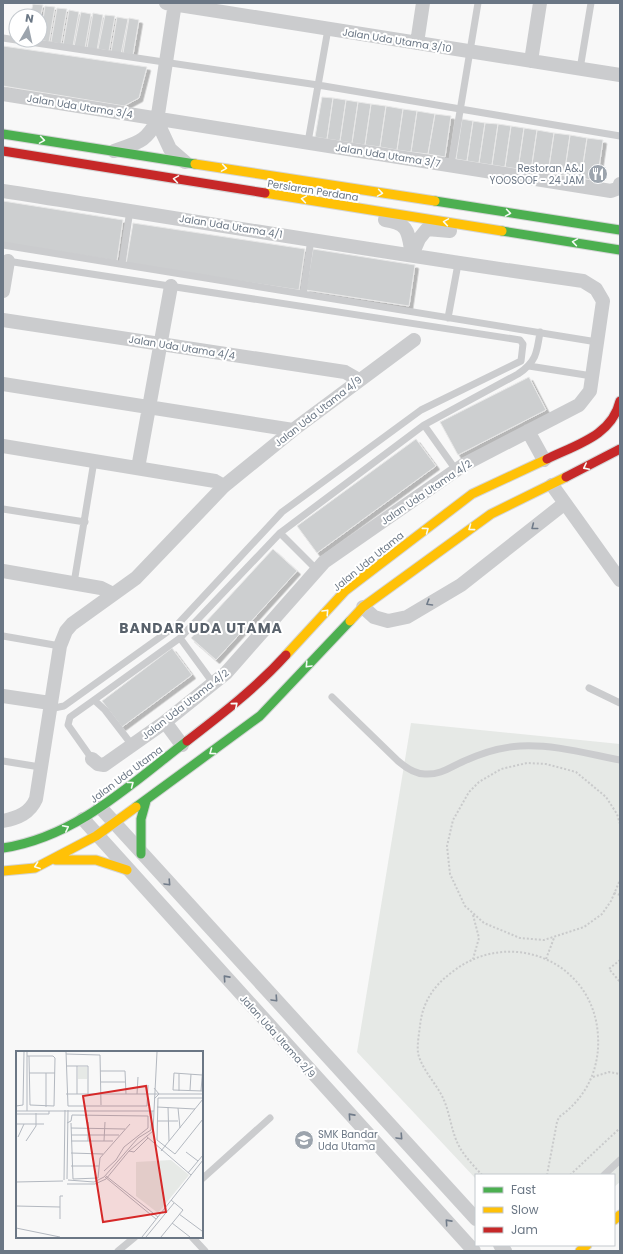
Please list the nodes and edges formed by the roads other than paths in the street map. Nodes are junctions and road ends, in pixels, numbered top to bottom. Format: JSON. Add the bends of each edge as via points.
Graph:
{"nodes":[{"id":1,"x":172,"y":3,"type":"edge"},
{"id":2,"x":423,"y":3,"type":"edge"},
{"id":3,"x":478,"y":3,"type":"edge"},
{"id":4,"x":540,"y":3,"type":"edge"},
{"id":5,"x":591,"y":3,"type":"edge"},
{"id":6,"x":328,"y":29,"type":"junction"},
{"id":7,"x":3,"y":38,"type":"edge"},
{"id":8,"x":417,"y":43,"type":"junction"},
{"id":9,"x":470,"y":51,"type":"junction"},
{"id":10,"x":531,"y":61,"type":"junction"},
{"id":11,"x":166,"y":62,"type":"junction"},
{"id":12,"x":580,"y":69,"type":"junction"},
{"id":13,"x":620,"y":75,"type":"edge"},
{"id":14,"x":318,"y":85,"type":"junction"},
{"id":15,"x":3,"y":94,"type":"edge"},
{"id":16,"x":460,"y":110,"type":"junction"},
{"id":17,"x":157,"y":119,"type":"junction"},
{"id":18,"x":3,"y":134,"type":"edge"},
{"id":19,"x":620,"y":136,"type":"edge"},
{"id":20,"x":308,"y":142,"type":"junction"},
{"id":21,"x":114,"y":151,"type":"junction"},
{"id":22,"x":3,"y":152,"type":"edge"},
{"id":23,"x":38,"y":157,"type":"junction"},
{"id":24,"x":3,"y":158,"type":"edge"},
{"id":25,"x":185,"y":162,"type":"junction"},
{"id":26,"x":451,"y":165,"type":"junction"},
{"id":27,"x":619,"y":186,"type":"edge"},
{"id":28,"x":3,"y":190,"type":"edge"},
{"id":29,"x":320,"y":202,"type":"junction"},
{"id":30,"x":130,"y":210,"type":"junction"},
{"id":31,"x":619,"y":230,"type":"edge"},
{"id":32,"x":506,"y":232,"type":"junction"},
{"id":33,"x":311,"y":238,"type":"junction"},
{"id":34,"x":3,"y":245,"type":"edge"},
{"id":35,"x":617,"y":249,"type":"edge"},
{"id":36,"x":412,"y":255,"type":"junction"},
{"id":37,"x":620,"y":256,"type":"edge"},
{"id":38,"x":5,"y":261,"type":"edge"},
{"id":39,"x":122,"y":264,"type":"junction"},
{"id":40,"x":458,"y":264,"type":"junction"},
{"id":41,"x":171,"y":286,"type":"junction"},
{"id":42,"x":3,"y":290,"type":"edge"},
{"id":43,"x":303,"y":294,"type":"junction"},
{"id":44,"x":448,"y":318,"type":"junction"},
{"id":45,"x":3,"y":320,"type":"edge"},
{"id":46,"x":540,"y":332,"type":"junction"},
{"id":47,"x":414,"y":340,"type":"dead end"},
{"id":48,"x":597,"y":342,"type":"junction"},
{"id":49,"x":160,"y":344,"type":"junction"},
{"id":50,"x":529,"y":366,"type":"junction"},
{"id":51,"x":592,"y":376,"type":"junction"},
{"id":52,"x":359,"y":380,"type":"junction"},
{"id":53,"x":3,"y":384,"type":"edge"},
{"id":54,"x":620,"y":401,"type":"edge"},
{"id":55,"x":149,"y":407,"type":"junction"},
{"id":56,"x":424,"y":425,"type":"junction"},
{"id":57,"x":293,"y":430,"type":"junction"},
{"id":58,"x":528,"y":431,"type":"junction"},
{"id":59,"x":3,"y":446,"type":"edge"},
{"id":60,"x":620,"y":449,"type":"edge"},
{"id":61,"x":544,"y":460,"type":"junction"},
{"id":62,"x":94,"y":461,"type":"junction"},
{"id":63,"x":138,"y":468,"type":"junction"},
{"id":64,"x":456,"y":470,"type":"junction"},
{"id":65,"x":552,"y":485,"type":"junction"},
{"id":66,"x":224,"y":486,"type":"junction"},
{"id":67,"x":565,"y":503,"type":"junction"},
{"id":68,"x":3,"y":509,"type":"edge"},
{"id":69,"x":84,"y":522,"type":"junction"},
{"id":70,"x":280,"y":533,"type":"junction"},
{"id":71,"x":317,"y":570,"type":"junction"},
{"id":72,"x":3,"y":572,"type":"edge"},
{"id":73,"x":620,"y":580,"type":"edge"},
{"id":74,"x":74,"y":583,"type":"junction"},
{"id":75,"x":113,"y":594,"type":"junction"},
{"id":76,"x":363,"y":607,"type":"junction"},
{"id":77,"x":3,"y":636,"type":"edge"},
{"id":78,"x":180,"y":638,"type":"junction"},
{"id":79,"x":60,"y":646,"type":"junction"},
{"id":80,"x":213,"y":683,"type":"junction"},
{"id":81,"x":590,"y":688,"type":"dead end"},
{"id":82,"x":3,"y":696,"type":"edge"},
{"id":83,"x":332,"y":696,"type":"dead end"},
{"id":84,"x":94,"y":700,"type":"junction"},
{"id":85,"x":620,"y":703,"type":"edge"},
{"id":86,"x":49,"y":706,"type":"junction"},
{"id":87,"x":165,"y":722,"type":"junction"},
{"id":88,"x":132,"y":745,"type":"junction"},
{"id":89,"x":182,"y":745,"type":"junction"},
{"id":90,"x":92,"y":759,"type":"joint"},
{"id":91,"x":620,"y":760,"type":"edge"},
{"id":92,"x":3,"y":761,"type":"edge"},
{"id":93,"x":40,"y":767,"type":"junction"},
{"id":94,"x":146,"y":801,"type":"junction"},
{"id":95,"x":100,"y":807,"type":"junction"},
{"id":96,"x":83,"y":820,"type":"junction"},
{"id":97,"x":3,"y":821,"type":"edge"},
{"id":98,"x":114,"y":824,"type":"junction"},
{"id":99,"x":96,"y":836,"type":"junction"},
{"id":100,"x":3,"y":848,"type":"edge"},
{"id":101,"x":141,"y":854,"type":"junction"},
{"id":102,"x":51,"y":860,"type":"junction"},
{"id":103,"x":127,"y":870,"type":"junction"},
{"id":104,"x":3,"y":871,"type":"edge"},
{"id":105,"x":270,"y":1118,"type":"dead end"},
{"id":106,"x":620,"y":1160,"type":"edge"},
{"id":107,"x":605,"y":1174,"type":"edge"},
{"id":108,"x":203,"y":1177,"type":"edge"},
{"id":109,"x":475,"y":1218,"type":"edge"},
{"id":110,"x":134,"y":1238,"type":"edge"},
{"id":111,"x":193,"y":1238,"type":"edge"},
{"id":112,"x":118,"y":1251,"type":"edge"},
{"id":113,"x":205,"y":1251,"type":"edge"},
{"id":114,"x":474,"y":1251,"type":"edge"}],
"edges":[{"from":1,"to":6,"type":"street","name":"Jalan Uda Utama 3/10"},
{"from":1,"to":11,"type":"street"},
{"from":2,"to":8,"type":"street"},
{"from":3,"to":9,"type":"lane"},
{"from":4,"to":10,"type":"street"},
{"from":5,"to":12,"type":"lane"},
{"from":6,"to":8,"type":"street","name":"Jalan Uda Utama 3/10"},
{"from":6,"to":14,"type":"lane"},
{"from":7,"to":11,"type":"lane"},
{"from":8,"to":9,"type":"street","name":"Jalan Uda Utama 3/10"},
{"from":9,"to":10,"type":"street","name":"Jalan Uda Utama 3/10"},
{"from":9,"to":16,"type":"lane"},
{"from":10,"to":12,"type":"street","name":"Jalan Uda Utama 3/10"},
{"from":11,"to":14,"type":"lane"},
{"from":11,"to":17,"type":"street"},
{"from":12,"to":13,"type":"street","name":"Jalan Uda Utama 3/10"},
{"from":14,"to":16,"type":"lane"},
{"from":14,"to":20,"type":"lane"},
{"from":15,"to":17,"type":"street","name":"Jalan Uda Utama 3/4"},
{"from":16,"to":19,"type":"lane"},
{"from":16,"to":26,"type":"lane"},
{"from":17,"to":20,"type":"street","name":"Jalan Uda Utama 3/7"},
{"from":17,"to":21,"type":"street","via":[[149,136]]},
{"from":17,"to":25,"type":"street","via":[[170,149]]},
{"from":18,"to":21,"type":"street","name":"Persiaran Perdana","one_way":true},
{"from":20,"to":26,"type":"street","name":"Jalan Uda Utama 3/7"},
{"from":21,"to":25,"type":"street","name":"Persiaran Perdana"},
{"from":22,"to":23,"type":"street","name":"Persiaran Perdana"},
{"from":23,"to":24,"type":"street"},
{"from":29,"to":23,"type":"street","name":"Persiaran Perdana","one_way":true},
{"from":25,"to":31,"type":"street","name":"Persiaran Perdana","one_way":true},
{"from":26,"to":27,"type":"street","name":"Jalan Uda Utama 3/7","via":[[611,191]]},
{"from":28,"to":30,"type":"street","name":"Jalan Uda Utama 4/1"},
{"from":32,"to":29,"type":"street","name":"Persiaran Perdana","one_way":true},
{"from":29,"to":36,"type":"street","via":[[336,213],[347,216],[401,223],[406,227]]},
{"from":30,"to":33,"type":"street","name":"Jalan Uda Utama 4/1"},
{"from":30,"to":39,"type":"lane"},
{"from":35,"to":32,"type":"street","name":"Persiaran Perdana","one_way":true},
{"from":32,"to":36,"type":"street","via":[[476,234],[427,229]]},
{"from":33,"to":36,"type":"street","name":"Jalan Uda Utama 4/1"},
{"from":33,"to":43,"type":"lane"},
{"from":34,"to":39,"type":"lane"},
{"from":35,"to":37,"type":"street"},
{"from":36,"to":40,"type":"street","name":"Jalan Uda Utama 4/1"},
{"from":38,"to":41,"type":"lane"},
{"from":38,"to":42,"type":"street"},
{"from":39,"to":43,"type":"lane"},
{"from":40,"to":44,"type":"lane"},
{"from":40,"to":48,"type":"street","name":"Jalan Uda Utama 4/2","via":[[583,281],[596,289],[603,301]]},
{"from":41,"to":49,"type":"street"},
{"from":41,"to":86,"type":"lane","via":[[520,340],[523,344],[520,361],[421,410],[288,508],[177,625],[64,706]]},
{"from":43,"to":44,"type":"lane"},
{"from":44,"to":46,"type":"lane"},
{"from":45,"to":49,"type":"street","name":"Jalan Uda Utama 4/4"},
{"from":46,"to":48,"type":"lane"},
{"from":46,"to":50,"type":"lane","via":[[536,353]]},
{"from":47,"to":52,"type":"street","name":"Jalan Uda Utama 4/9"},
{"from":48,"to":51,"type":"street","name":"Jalan Uda Utama 4/2"},
{"from":49,"to":52,"type":"street","name":"Jalan Uda Utama 4/4","via":[[345,372]]},
{"from":49,"to":55,"type":"street"},
{"from":50,"to":51,"type":"lane"},
{"from":50,"to":56,"type":"lane"},
{"from":51,"to":58,"type":"street","name":"Jalan Uda Utama 4/2","via":[[590,391],[579,405]]},
{"from":52,"to":57,"type":"street","name":"Jalan Uda Utama 4/9"},
{"from":53,"to":55,"type":"street"},
{"from":54,"to":61,"type":"street","name":"Jalan Uda Utama","via":[[614,420],[606,429]]},
{"from":55,"to":57,"type":"street"},
{"from":55,"to":63,"type":"street"},
{"from":56,"to":64,"type":"lane"},
{"from":56,"to":70,"type":"lane"},
{"from":57,"to":66,"type":"street","name":"Jalan Uda Utama 4/9"},
{"from":58,"to":61,"type":"street"},
{"from":58,"to":64,"type":"street","name":"Jalan Uda Utama 4/2"},
{"from":59,"to":62,"type":"street"},
{"from":60,"to":65,"type":"street","one_way":true},
{"from":89,"to":61,"type":"street","name":"Jalan Uda Utama","one_way":true,"via":[[235,705],[269,674],[345,591],[472,494]]},
{"from":62,"to":63,"type":"street"},
{"from":62,"to":69,"type":"lane"},
{"from":63,"to":66,"type":"street","via":[[216,481]]},
{"from":64,"to":71,"type":"street","name":"Jalan Uda Utama 4/2","via":[[324,562]]},
{"from":65,"to":67,"type":"street"},
{"from":65,"to":76,"type":"street","one_way":true,"via":[[491,514]]},
{"from":66,"to":75,"type":"street","name":"Jalan Uda Utama 4/9","via":[[136,578]]},
{"from":67,"to":73,"type":"street"},
{"from":67,"to":76,"type":"street","one_way":true,"via":[[461,585],[407,617],[388,621],[374,617]]},
{"from":68,"to":69,"type":"lane"},
{"from":69,"to":74,"type":"lane"},
{"from":70,"to":71,"type":"lane"},
{"from":70,"to":78,"type":"lane"},
{"from":71,"to":80,"type":"street","name":"Jalan Uda Utama 4/2","via":[[226,674]]},
{"from":72,"to":74,"type":"street"},
{"from":74,"to":75,"type":"street","via":[[101,588]]},
{"from":75,"to":79,"type":"street","name":"Jalan Uda Utama 4/9","via":[[72,624]]},
{"from":76,"to":94,"type":"street","one_way":true,"via":[[260,716]]},
{"from":77,"to":79,"type":"lane"},
{"from":78,"to":80,"type":"lane"},
{"from":78,"to":84,"type":"lane"},
{"from":79,"to":86,"type":"street","name":"Jalan Uda Utama 4/9"},
{"from":80,"to":87,"type":"street","name":"Jalan Uda Utama 4/2"},
{"from":81,"to":85,"type":"lane"},
{"from":82,"to":86,"type":"street"},
{"from":83,"to":91,"type":"lane","via":[[398,761],[409,769],[423,774],[439,774],[462,762],[500,749],[520,746],[549,747]]},
{"from":84,"to":88,"type":"lane"},
{"from":84,"to":90,"type":"lane","via":[[70,717],[68,725]]},
{"from":86,"to":93,"type":"street","name":"Jalan Uda Utama 4/9"},
{"from":87,"to":88,"type":"street","name":"Jalan Uda Utama 4/2"},
{"from":87,"to":89,"type":"street"},
{"from":88,"to":90,"type":"street","name":"Jalan Uda Utama 4/2","via":[[104,765]]},
{"from":95,"to":89,"type":"street","name":"Jalan Uda Utama","one_way":true},
{"from":92,"to":93,"type":"lane"},
{"from":93,"to":97,"type":"street","name":"Jalan Uda Utama 4/9","via":[[36,799],[32,806],[23,814]]},
{"from":94,"to":98,"type":"street"},
{"from":94,"to":101,"type":"street","via":[[141,819]]},
{"from":95,"to":96,"type":"street","name":"Jalan Uda Utama"},
{"from":95,"to":98,"type":"street"},
{"from":96,"to":99,"type":"street","name":"Jalan Uda Utama 2/9"},
{"from":100,"to":96,"type":"street","name":"Jalan Uda Utama","one_way":true,"via":[[47,838]]},
{"from":98,"to":99,"type":"street"},
{"from":98,"to":101,"type":"street"},
{"from":99,"to":102,"type":"street"},
{"from":99,"to":103,"type":"street","name":"Jalan Uda Utama 2/9"},
{"from":101,"to":109,"type":"street","one_way":true},
{"from":102,"to":103,"type":"street","via":[[96,860]]},
{"from":102,"to":104,"type":"street","one_way":true,"via":[[35,868]]},
{"from":114,"to":103,"type":"street","name":"Jalan Uda Utama 2/9","one_way":true},
{"from":105,"to":108,"type":"lane"},
{"from":106,"to":107,"type":"lane"},
{"from":110,"to":112,"type":"lane"},
{"from":111,"to":113,"type":"lane"}]}
